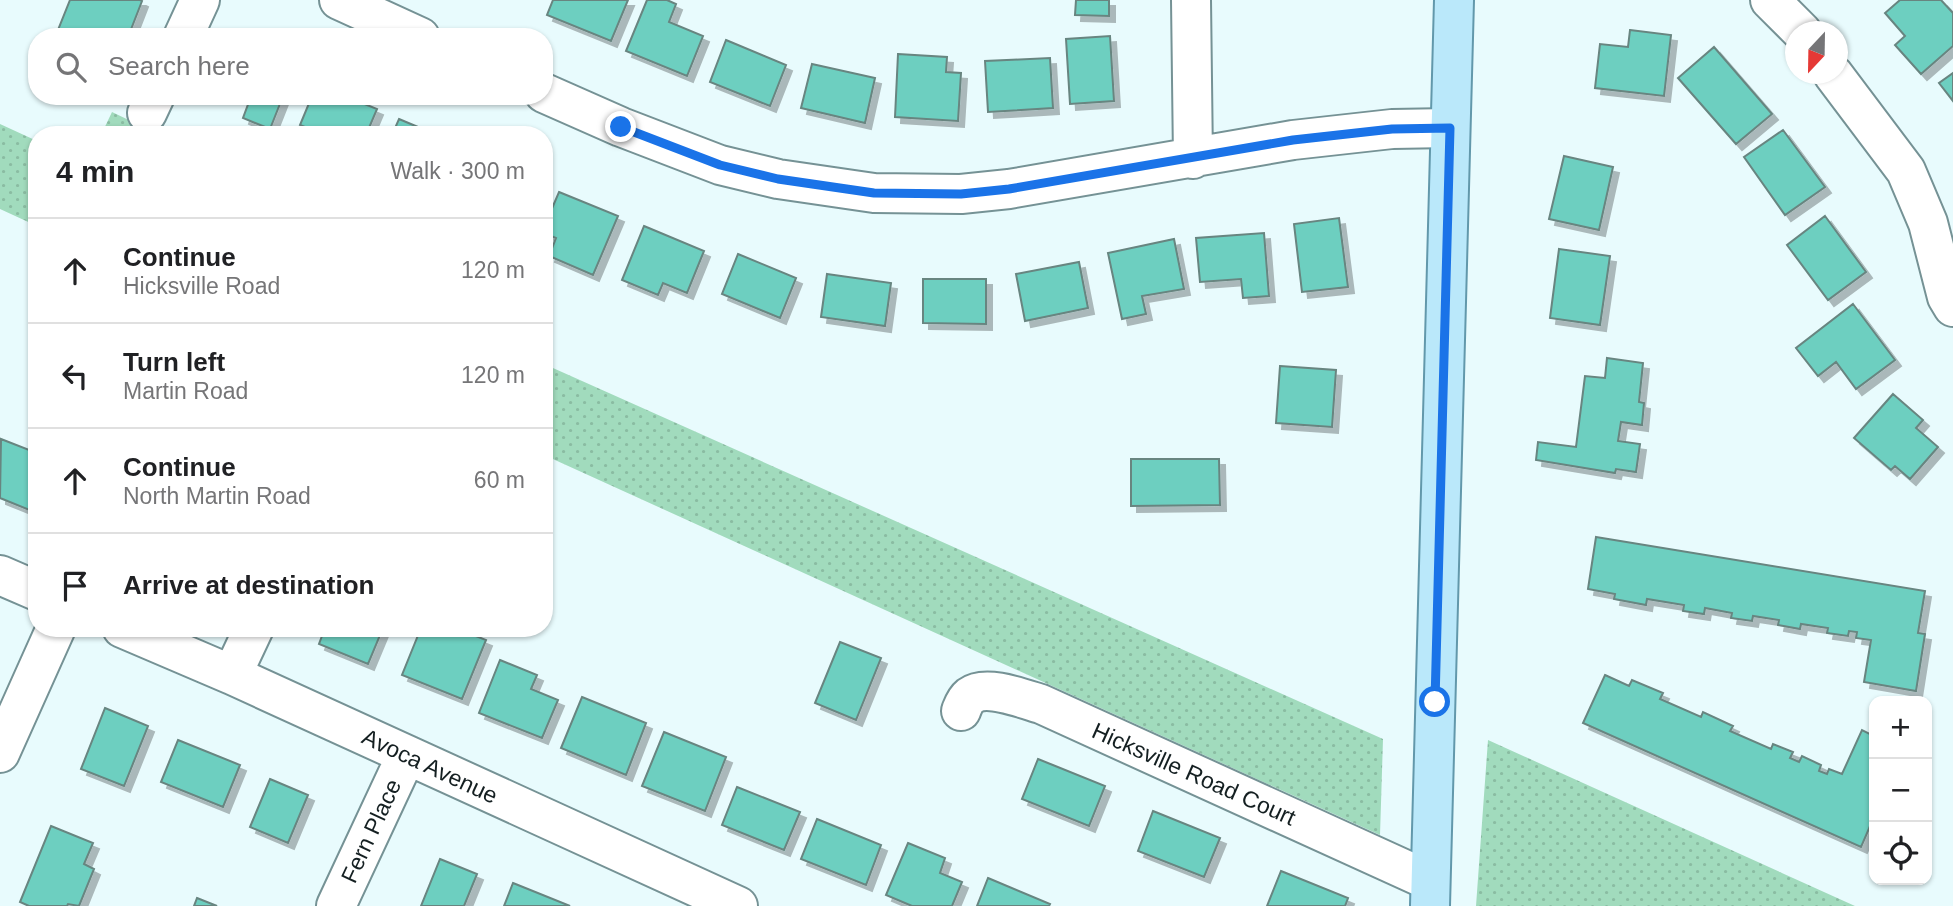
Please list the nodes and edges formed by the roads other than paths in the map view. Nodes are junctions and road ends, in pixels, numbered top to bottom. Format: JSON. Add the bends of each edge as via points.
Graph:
{"nodes":[{"id":1,"x":200,"y":0,"type":"edge"},
{"id":2,"x":339,"y":0,"type":"edge"},
{"id":3,"x":1191,"y":0,"type":"edge"},
{"id":4,"x":1454,"y":0,"type":"edge"},
{"id":5,"x":1770,"y":0,"type":"edge"},
{"id":6,"x":1791,"y":21,"type":"edge"},
{"id":7,"x":187,"y":28,"type":"edge"},
{"id":8,"x":401,"y":28,"type":"edge"},
{"id":9,"x":1841,"y":84,"type":"edge"},
{"id":10,"x":553,"y":97,"type":"edge"},
{"id":11,"x":1450,"y":128,"type":"junction"},
{"id":12,"x":1193,"y":159,"type":"junction"},
{"id":13,"x":1953,"y":307,"type":"edge"},
{"id":14,"x":0,"y":575,"type":"edge"},
{"id":15,"x":28,"y":587,"type":"edge"},
{"id":16,"x":52,"y":637,"type":"edge"},
{"id":17,"x":143,"y":637,"type":"edge"},
{"id":18,"x":250,"y":637,"type":"edge"},
{"id":19,"x":232,"y":675,"type":"junction"},
{"id":20,"x":961,"y":711,"type":"dead end"},
{"id":21,"x":0,"y":753,"type":"edge"},
{"id":22,"x":406,"y":755,"type":"junction"},
{"id":23,"x":1430,"y":893,"type":"edge"},
{"id":24,"x":336,"y":906,"type":"edge"},
{"id":25,"x":738,"y":906,"type":"edge"}],
"edges":[{"from":1,"to":7,"type":"street"},
{"from":2,"to":8,"type":"street"},
{"from":3,"to":12,"type":"street"},
{"from":4,"to":11,"type":"main road"},
{"from":5,"to":6,"type":"street"},
{"from":9,"to":13,"type":"street","via":[[1906,171],[1928,223]]},
{"from":10,"to":12,"type":"street","via":[[720,165],[874,193],[961,194],[1009,189]]},
{"from":11,"to":12,"type":"street","via":[[1293,140]]},
{"from":11,"to":23,"type":"main road"},
{"from":14,"to":15,"type":"street"},
{"from":16,"to":21,"type":"street"},
{"from":17,"to":19,"type":"street","name":"Avoca Avenue"},
{"from":18,"to":19,"type":"street"},
{"from":19,"to":22,"type":"street","name":"Avoca Avenue"},
{"from":20,"to":23,"type":"street","name":"Hicksville Road Court","via":[[965,701],[977,693],[1007,694],[1041,704]]},
{"from":22,"to":24,"type":"street","name":"Fern Place"},
{"from":22,"to":25,"type":"street","name":"Avoca Avenue"}]}
